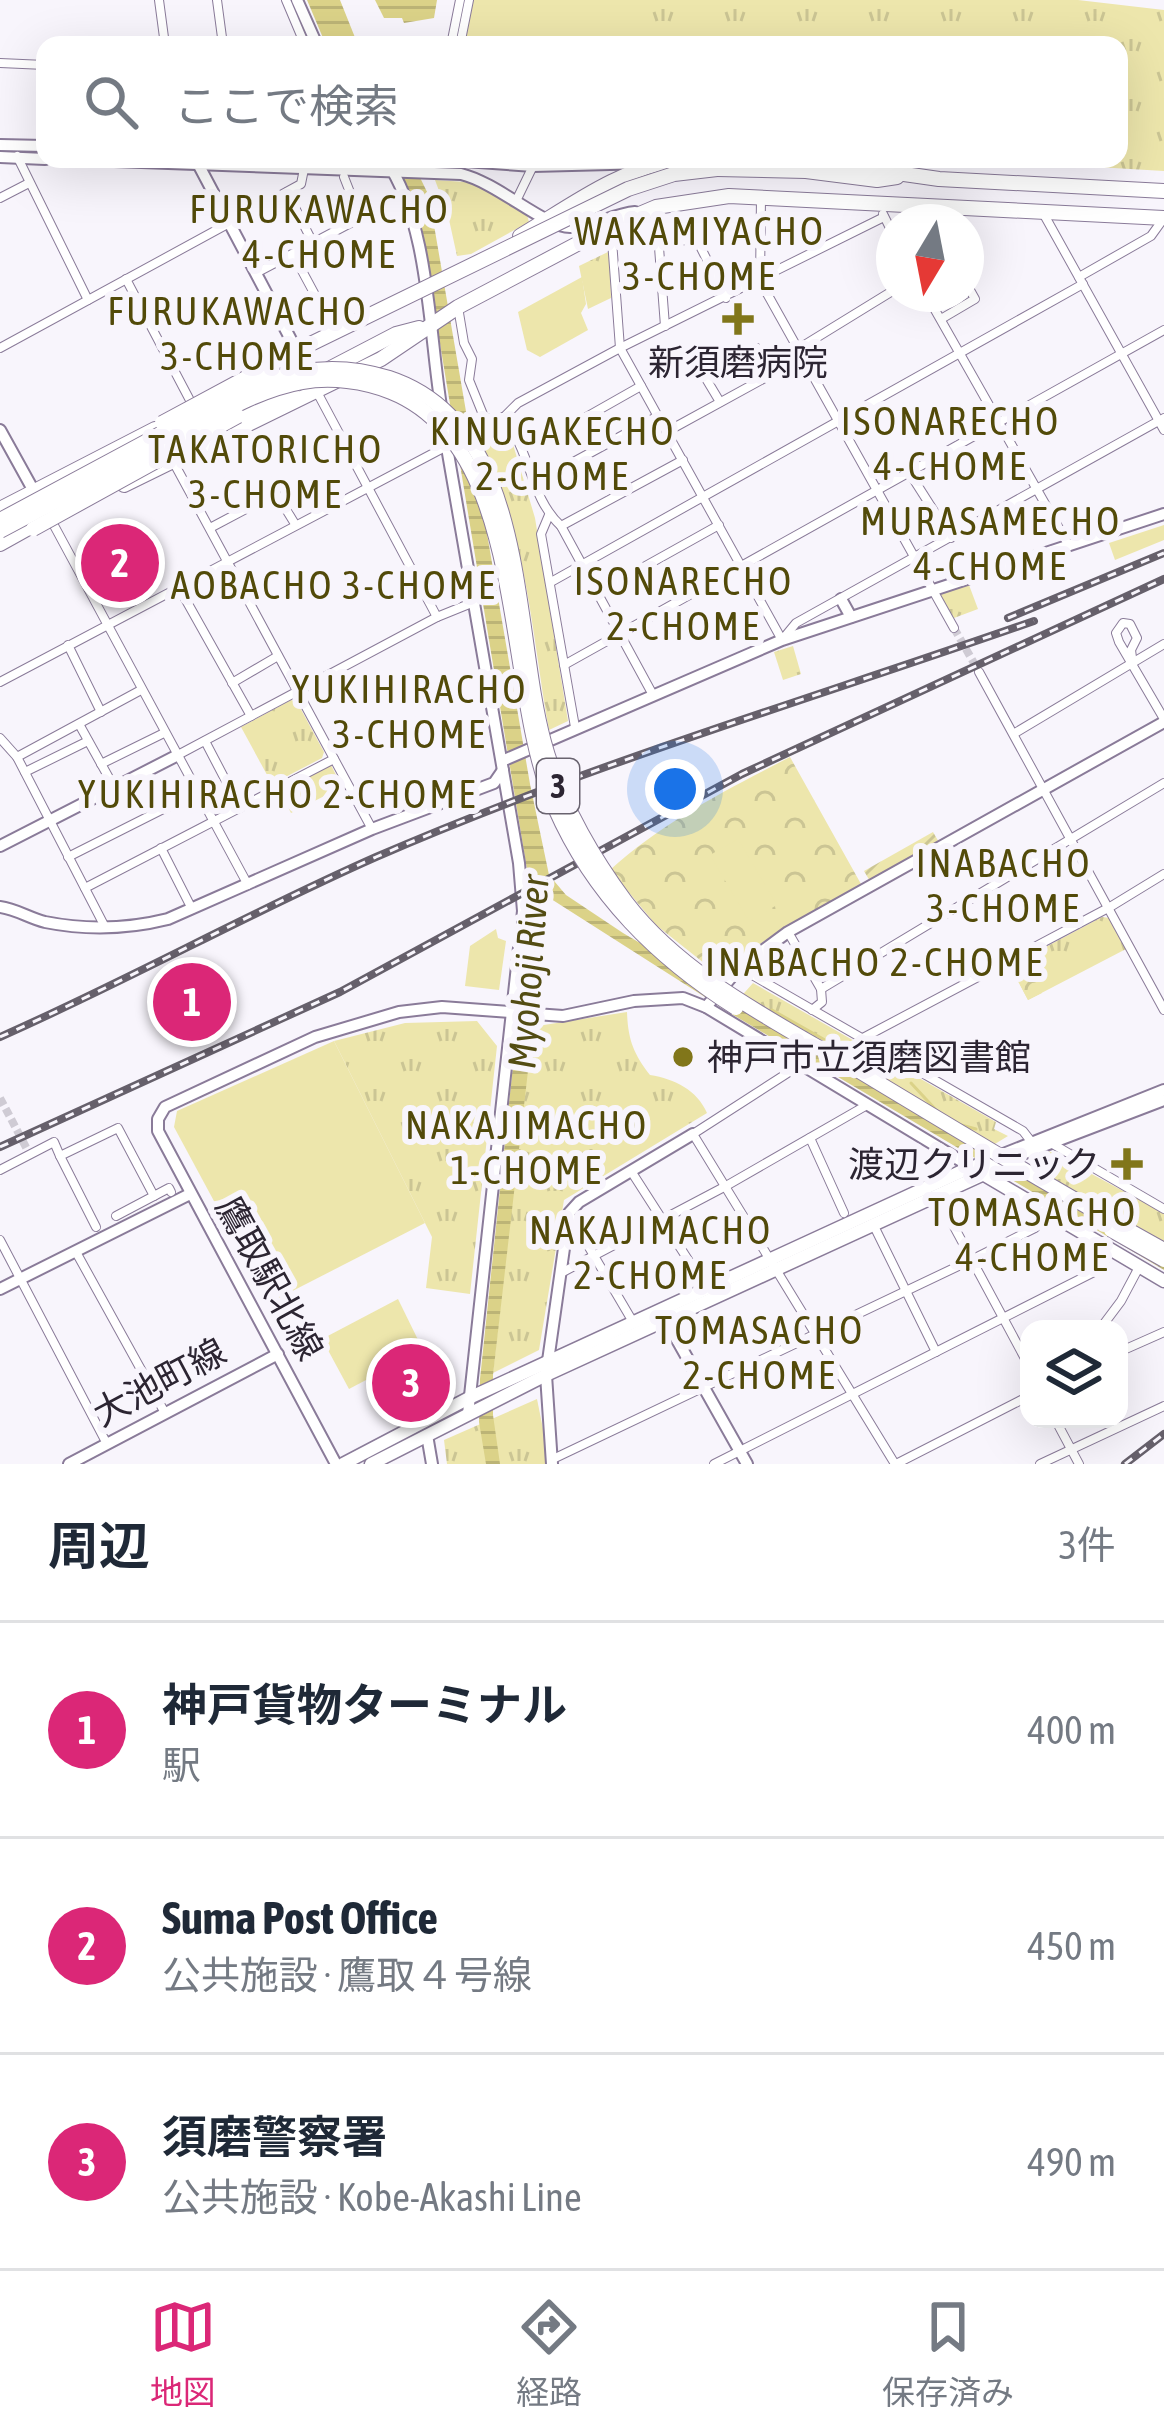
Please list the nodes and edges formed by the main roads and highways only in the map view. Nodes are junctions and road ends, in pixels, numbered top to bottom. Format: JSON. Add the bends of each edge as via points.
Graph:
{"nodes":[{"id":1,"x":642,"y":168,"type":"edge"},
{"id":2,"x":859,"y":168,"type":"edge"},
{"id":3,"x":905,"y":175,"type":"junction"},
{"id":4,"x":1164,"y":195,"type":"edge"},
{"id":5,"x":1164,"y":218,"type":"edge"},
{"id":6,"x":429,"y":326,"type":"junction"},
{"id":7,"x":99,"y":467,"type":"junction"},
{"id":8,"x":0,"y":509,"type":"edge"},
{"id":9,"x":0,"y":520,"type":"edge"},
{"id":10,"x":0,"y":531,"type":"edge"},
{"id":11,"x":0,"y":544,"type":"edge"},
{"id":12,"x":979,"y":1167,"type":"junction"},
{"id":13,"x":1164,"y":1250,"type":"edge"},
{"id":14,"x":1164,"y":1260,"type":"edge"},
{"id":15,"x":775,"y":1263,"type":"junction"},
{"id":16,"x":1164,"y":1281,"type":"edge"},
{"id":17,"x":663,"y":1314,"type":"junction"},
{"id":18,"x":547,"y":1368,"type":"junction"},
{"id":19,"x":475,"y":1403,"type":"junction"},
{"id":20,"x":339,"y":1464,"type":"edge"},
{"id":21,"x":371,"y":1464,"type":"edge"}],
"edges":[{"from":1,"to":8,"type":"highway"},
{"from":2,"to":3,"type":"highway"},
{"from":3,"to":4,"type":"highway"},
{"from":3,"to":7,"type":"highway","bridge":true,"via":[[877,181],[717,169],[628,189],[186,408]]},
{"from":5,"to":6,"type":"highway","via":[[881,201],[760,204],[730,196],[650,209]]},
{"from":6,"to":11,"type":"highway","via":[[381,359]]},
{"from":6,"to":11,"type":"highway","bridge":true,"via":[[397,334]]},
{"from":7,"to":9,"type":"highway","number":"3","bridge":true},
{"from":7,"to":13,"type":"highway","number":"3","bridge":true,"via":[[238,393],[308,370],[370,373],[438,404],[472,442],[500,506],[543,737],[563,798],[630,907],[746,1003]]},
{"from":10,"to":14,"type":"highway","number":"3","bridge":true,"via":[[287,385],[357,382],[412,403],[455,440],[483,491],[543,776],[567,833],[620,912],[714,994]]},
{"from":12,"to":15,"type":"main road"},
{"from":12,"to":15,"type":"main road","via":[[937,1196]]},
{"from":12,"to":16,"type":"main road"},
{"from":15,"to":17,"type":"main road"},
{"from":17,"to":18,"type":"main road"},
{"from":17,"to":18,"type":"main road"},
{"from":18,"to":19,"type":"main road"},
{"from":19,"to":20,"type":"main road"},
{"from":19,"to":21,"type":"main road"}]}
